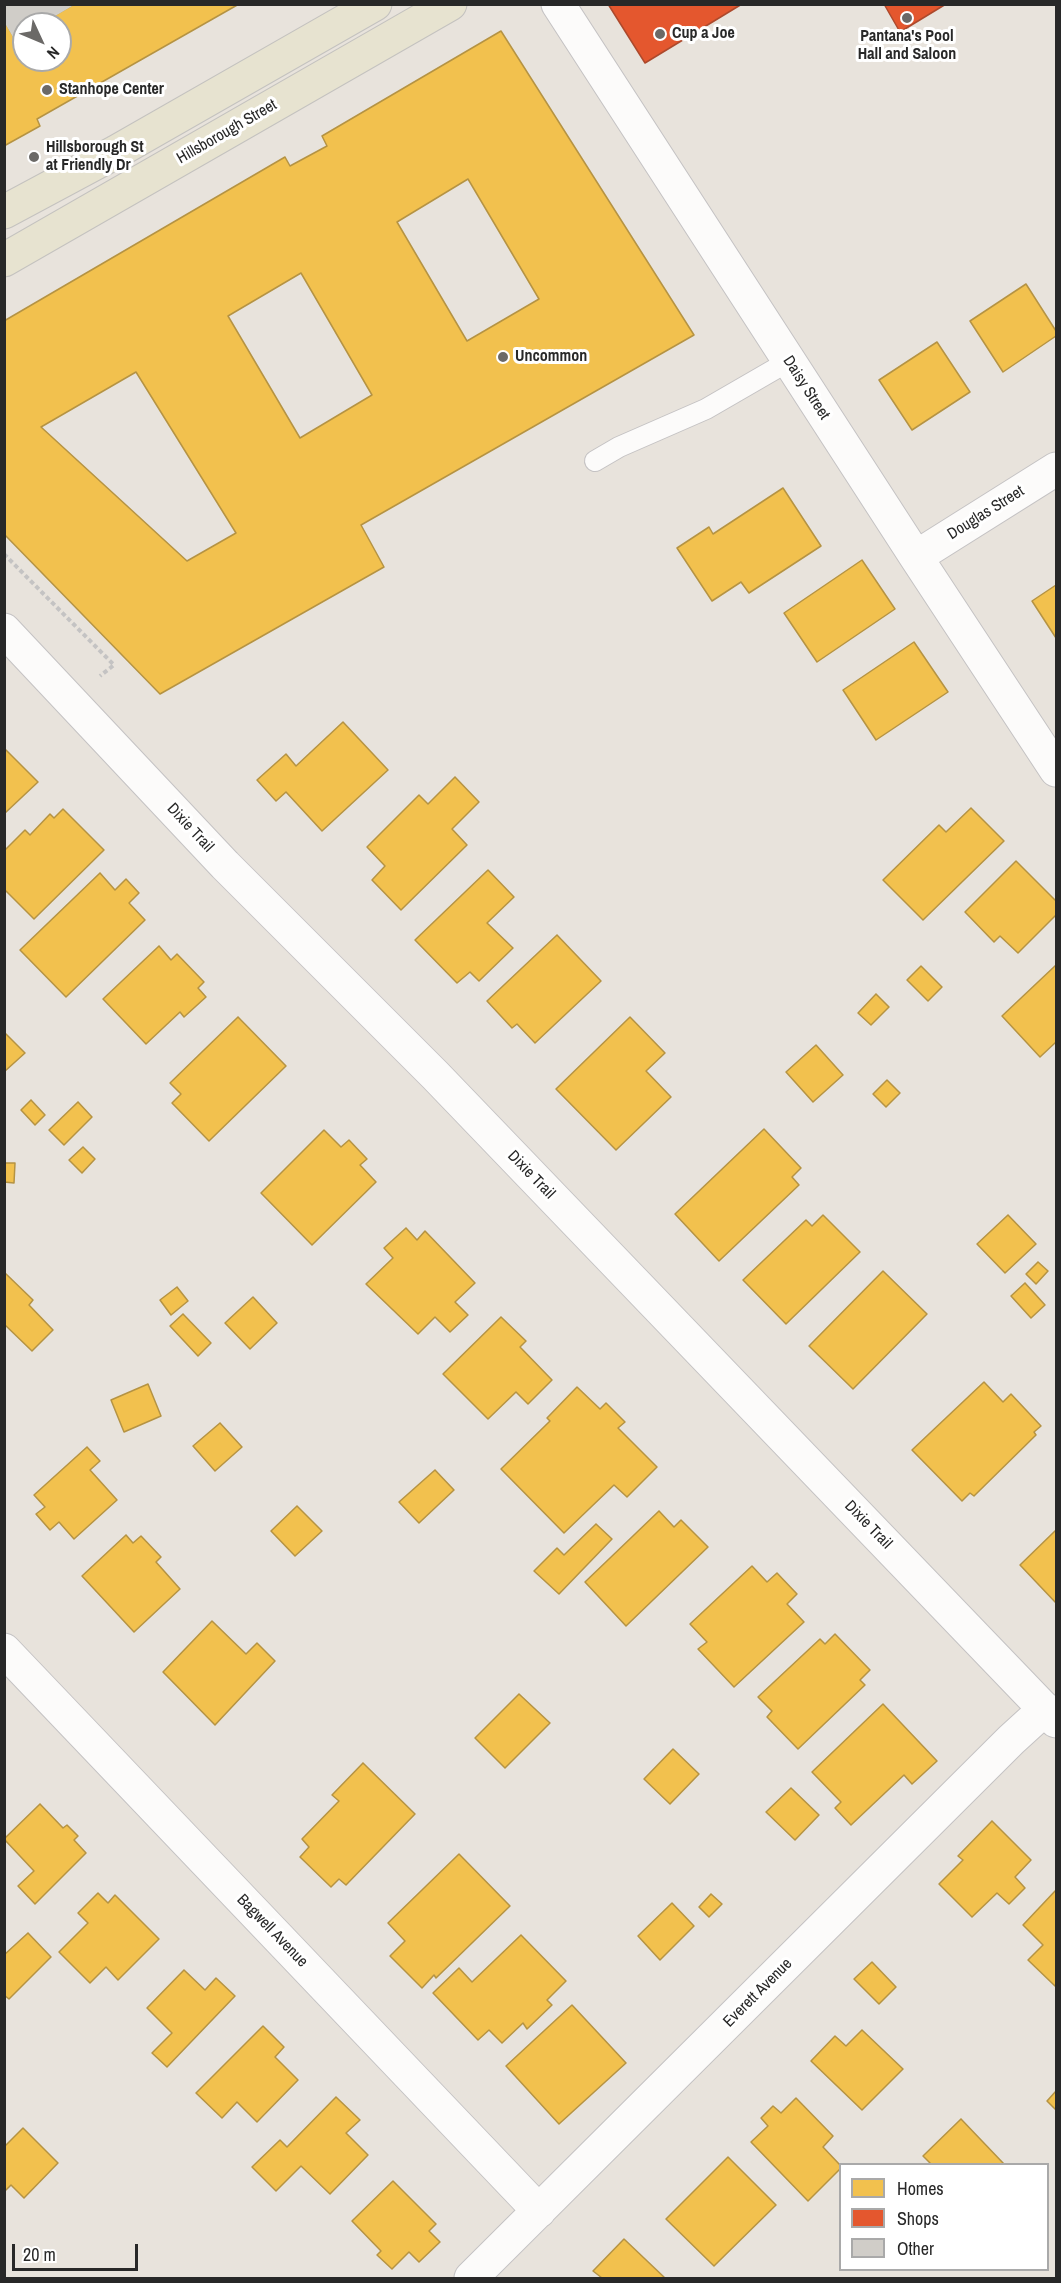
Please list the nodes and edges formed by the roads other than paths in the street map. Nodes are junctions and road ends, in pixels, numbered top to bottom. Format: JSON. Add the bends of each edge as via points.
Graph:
{"nodes":[{"id":1,"x":375,"y":4,"type":"edge"},
{"id":2,"x":450,"y":4,"type":"edge"},
{"id":3,"x":558,"y":4,"type":"edge"},
{"id":4,"x":4,"y":212,"type":"edge"},
{"id":5,"x":4,"y":260,"type":"edge"},
{"id":6,"x":789,"y":361,"type":"junction"},
{"id":7,"x":595,"y":461,"type":"dead end"},
{"id":8,"x":1056,"y":469,"type":"edge"},
{"id":9,"x":916,"y":557,"type":"junction"},
{"id":10,"x":4,"y":630,"type":"edge"},
{"id":11,"x":1056,"y":770,"type":"edge"},
{"id":12,"x":4,"y":1650,"type":"edge"},
{"id":13,"x":1051,"y":1715,"type":"edge"},
{"id":14,"x":539,"y":2211,"type":"junction"},
{"id":15,"x":471,"y":2278,"type":"edge"}],
"edges":[{"from":1,"to":4,"type":"main road"},
{"from":2,"to":5,"type":"main road","name":"Hillsborough Street"},
{"from":3,"to":6,"type":"street","name":"Daisy Street"},
{"from":6,"to":7,"type":"lane","via":[[706,409]]},
{"from":6,"to":9,"type":"street","name":"Daisy Street"},
{"from":8,"to":9,"type":"street","name":"Douglas Street"},
{"from":9,"to":11,"type":"street","name":"Daisy Street"},
{"from":10,"to":13,"type":"street","name":"Dixie Trail","via":[[225,865],[435,1075]]},
{"from":12,"to":14,"type":"street","name":"Bagwell Avenue"},
{"from":13,"to":14,"type":"street","name":"Everett Avenue","via":[[994,1757]]},
{"from":14,"to":15,"type":"street","name":"Everett Avenue"}]}
